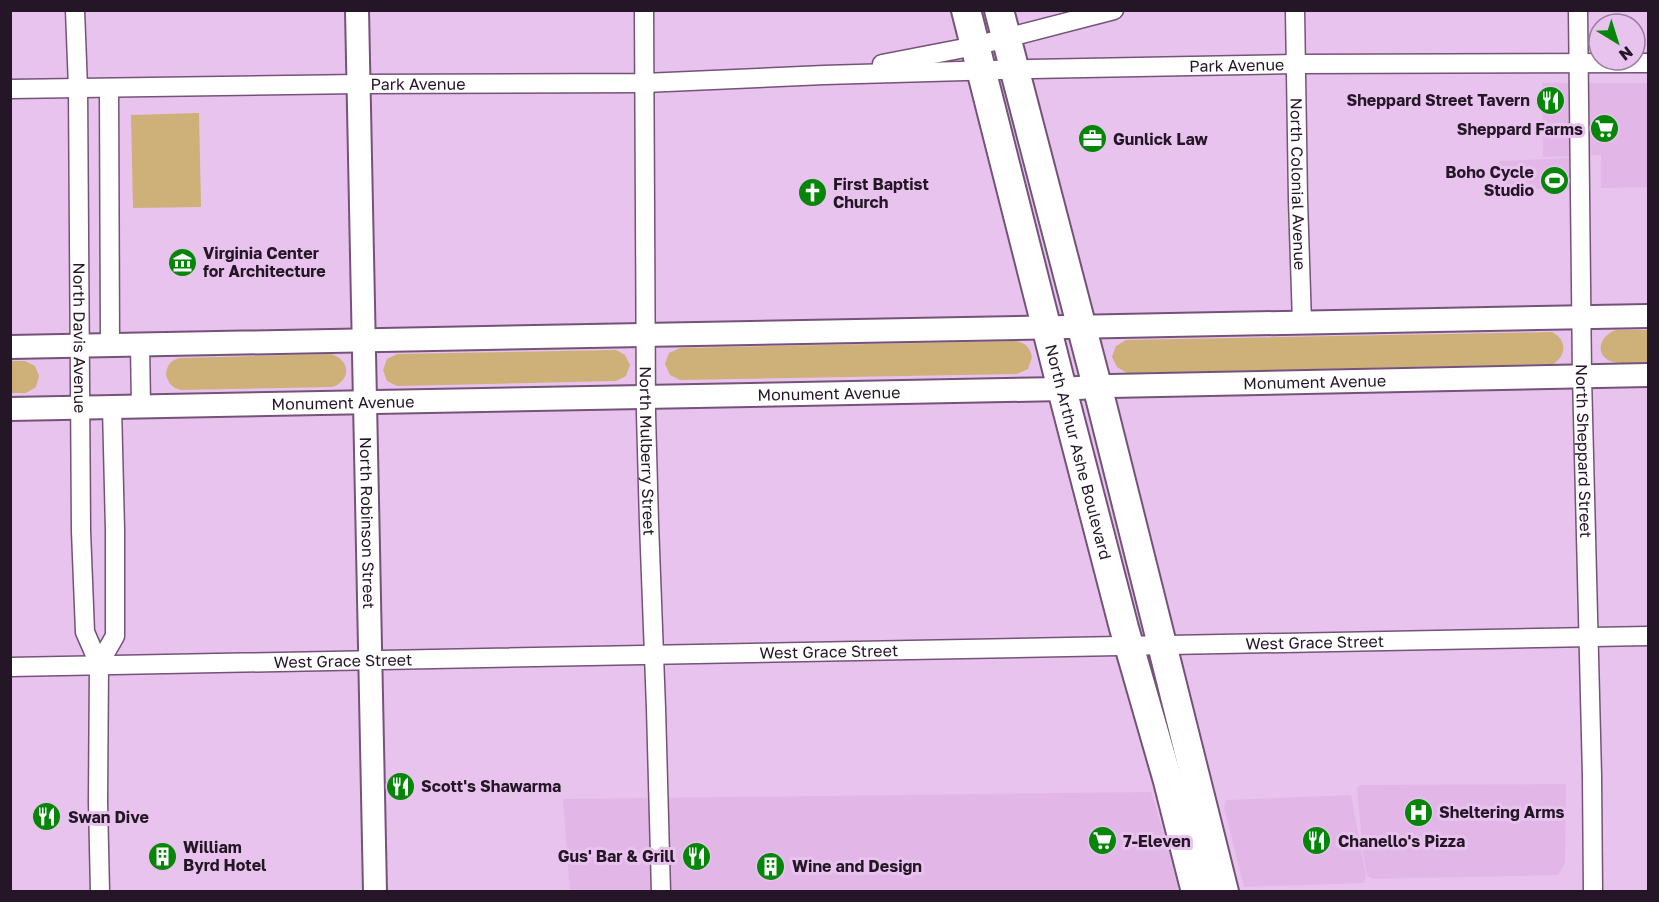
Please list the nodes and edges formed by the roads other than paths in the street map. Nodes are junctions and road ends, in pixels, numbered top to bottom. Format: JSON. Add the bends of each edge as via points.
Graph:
{"nodes":[{"id":1,"x":75,"y":10,"type":"edge"},
{"id":2,"x":357,"y":10,"type":"edge"},
{"id":3,"x":644,"y":10,"type":"edge"},
{"id":4,"x":966,"y":10,"type":"edge"},
{"id":5,"x":1114,"y":10,"type":"edge"},
{"id":6,"x":1295,"y":10,"type":"edge"},
{"id":7,"x":1578,"y":10,"type":"edge"},
{"id":8,"x":1003,"y":24,"type":"edge"},
{"id":9,"x":978,"y":58,"type":"junction"},
{"id":10,"x":1578,"y":63,"type":"junction"},
{"id":11,"x":1648,"y":63,"type":"edge"},
{"id":12,"x":1296,"y":64,"type":"junction"},
{"id":13,"x":1014,"y":69,"type":"junction"},
{"id":14,"x":824,"y":75,"type":"junction"},
{"id":15,"x":644,"y":83,"type":"junction"},
{"id":16,"x":359,"y":84,"type":"junction"},
{"id":17,"x":78,"y":88,"type":"junction"},
{"id":18,"x":109,"y":88,"type":"junction"},
{"id":19,"x":10,"y":90,"type":"edge"},
{"id":20,"x":1648,"y":316,"type":"edge"},
{"id":21,"x":1582,"y":317,"type":"junction"},
{"id":22,"x":1302,"y":323,"type":"junction"},
{"id":23,"x":1081,"y":326,"type":"junction"},
{"id":24,"x":1046,"y":327,"type":"junction"},
{"id":25,"x":646,"y":335,"type":"junction"},
{"id":26,"x":364,"y":340,"type":"junction"},
{"id":27,"x":140,"y":344,"type":"junction"},
{"id":28,"x":110,"y":345,"type":"junction"},
{"id":29,"x":79,"y":346,"type":"junction"},
{"id":30,"x":10,"y":347,"type":"edge"},
{"id":31,"x":1648,"y":375,"type":"edge"},
{"id":32,"x":1581,"y":376,"type":"junction"},
{"id":33,"x":1097,"y":386,"type":"junction"},
{"id":34,"x":1062,"y":389,"type":"junction"},
{"id":35,"x":646,"y":397,"type":"junction"},
{"id":36,"x":365,"y":402,"type":"junction"},
{"id":37,"x":141,"y":406,"type":"junction"},
{"id":38,"x":80,"y":407,"type":"junction"},
{"id":39,"x":112,"y":407,"type":"junction"},
{"id":40,"x":10,"y":409,"type":"edge"},
{"id":41,"x":1648,"y":636,"type":"edge"},
{"id":42,"x":1588,"y":638,"type":"junction"},
{"id":43,"x":1162,"y":645,"type":"junction"},
{"id":44,"x":1129,"y":646,"type":"junction"},
{"id":45,"x":654,"y":655,"type":"junction"},
{"id":46,"x":370,"y":660,"type":"junction"},
{"id":47,"x":99,"y":664,"type":"junction"},
{"id":48,"x":10,"y":667,"type":"edge"},
{"id":49,"x":100,"y":891,"type":"edge"},
{"id":50,"x":375,"y":891,"type":"edge"},
{"id":51,"x":661,"y":891,"type":"edge"},
{"id":52,"x":1196,"y":891,"type":"edge"},
{"id":53,"x":1224,"y":891,"type":"edge"},
{"id":54,"x":1593,"y":891,"type":"edge"}],
"edges":[{"from":1,"to":17,"type":"street","name":"North Davis Avenue"},
{"from":2,"to":16,"type":"street","name":"North Robinson Street"},
{"from":3,"to":15,"type":"street","name":"North Mulberry Street"},
{"from":4,"to":9,"type":"main road","name":"North Arthur Ashe Boulevard"},
{"from":5,"to":8,"type":"street"},
{"from":6,"to":12,"type":"street","name":"North Colonial Avenue"},
{"from":7,"to":10,"type":"street","name":"North Sheppard Street"},
{"from":8,"to":9,"type":"street"},
{"from":8,"to":13,"type":"main road","name":"North Arthur Ashe Boulevard"},
{"from":9,"to":13,"type":"street","name":"Park Avenue"},
{"from":9,"to":14,"type":"street","name":"Park Avenue"},
{"from":9,"to":14,"type":"street","name":"Park Avenue"},
{"from":9,"to":24,"type":"main road","name":"North Arthur Ashe Boulevard"},
{"from":10,"to":11,"type":"street","name":"Park Avenue"},
{"from":10,"to":12,"type":"street","name":"Park Avenue"},
{"from":10,"to":21,"type":"street","name":"North Sheppard Street"},
{"from":12,"to":13,"type":"street","name":"Park Avenue"},
{"from":12,"to":22,"type":"street","name":"North Colonial Avenue"},
{"from":13,"to":23,"type":"main road","name":"North Arthur Ashe Boulevard"},
{"from":14,"to":15,"type":"street","name":"Park Avenue"},
{"from":15,"to":16,"type":"street","name":"Park Avenue"},
{"from":15,"to":25,"type":"street","name":"North Mulberry Street"},
{"from":16,"to":18,"type":"street","name":"Park Avenue"},
{"from":16,"to":26,"type":"street","name":"North Robinson Street"},
{"from":17,"to":18,"type":"street","name":"Park Avenue"},
{"from":17,"to":19,"type":"street","name":"Park Avenue"},
{"from":17,"to":29,"type":"street","name":"North Davis Avenue"},
{"from":18,"to":28,"type":"street","name":"North Davis Avenue"},
{"from":20,"to":21,"type":"street"},
{"from":21,"to":22,"type":"street"},
{"from":21,"to":32,"type":"street","name":"North Sheppard Street"},
{"from":22,"to":23,"type":"street"},
{"from":23,"to":24,"type":"street"},
{"from":23,"to":33,"type":"main road","name":"North Arthur Ashe Boulevard"},
{"from":24,"to":25,"type":"street"},
{"from":24,"to":34,"type":"main road","name":"North Arthur Ashe Boulevard"},
{"from":25,"to":26,"type":"street"},
{"from":25,"to":35,"type":"street","name":"North Mulberry Street"},
{"from":26,"to":27,"type":"street"},
{"from":26,"to":36,"type":"street","name":"North Robinson Street"},
{"from":27,"to":28,"type":"street"},
{"from":27,"to":37,"type":"street"},
{"from":28,"to":29,"type":"street"},
{"from":29,"to":30,"type":"street"},
{"from":29,"to":38,"type":"street","name":"North Davis Avenue"},
{"from":31,"to":32,"type":"street","name":"Monument Avenue"},
{"from":32,"to":33,"type":"street","name":"Monument Avenue"},
{"from":32,"to":42,"type":"street","name":"North Sheppard Street"},
{"from":33,"to":34,"type":"street","name":"Monument Avenue"},
{"from":33,"to":43,"type":"main road","name":"North Arthur Ashe Boulevard"},
{"from":34,"to":35,"type":"street","name":"Monument Avenue"},
{"from":34,"to":44,"type":"main road","name":"North Arthur Ashe Boulevard"},
{"from":35,"to":36,"type":"street","name":"Monument Avenue"},
{"from":35,"to":45,"type":"street","name":"North Mulberry Street"},
{"from":36,"to":37,"type":"street","name":"Monument Avenue"},
{"from":36,"to":46,"type":"street","name":"North Robinson Street"},
{"from":37,"to":39,"type":"street","name":"Monument Avenue"},
{"from":38,"to":39,"type":"street","name":"Monument Avenue"},
{"from":38,"to":40,"type":"street","name":"Monument Avenue"},
{"from":38,"to":47,"type":"street","name":"North Davis Avenue","via":[[85,632]]},
{"from":39,"to":47,"type":"street","name":"North Davis Avenue","via":[[115,636]]},
{"from":41,"to":42,"type":"street","name":"West Grace Street"},
{"from":42,"to":43,"type":"street","name":"West Grace Street"},
{"from":42,"to":54,"type":"street","name":"North Sheppard Street"},
{"from":43,"to":44,"type":"street","name":"West Grace Street"},
{"from":43,"to":53,"type":"main road","name":"North Arthur Ashe Boulevard"},
{"from":44,"to":45,"type":"street","name":"West Grace Street"},
{"from":44,"to":52,"type":"main road","name":"North Arthur Ashe Boulevard"},
{"from":45,"to":46,"type":"street","name":"West Grace Street"},
{"from":45,"to":51,"type":"street","name":"North Mulberry Street"},
{"from":46,"to":47,"type":"street","name":"West Grace Street"},
{"from":46,"to":50,"type":"street","name":"North Robinson Street"},
{"from":47,"to":48,"type":"street","name":"West Grace Street"},
{"from":47,"to":49,"type":"street","name":"North Davis Avenue"}]}
